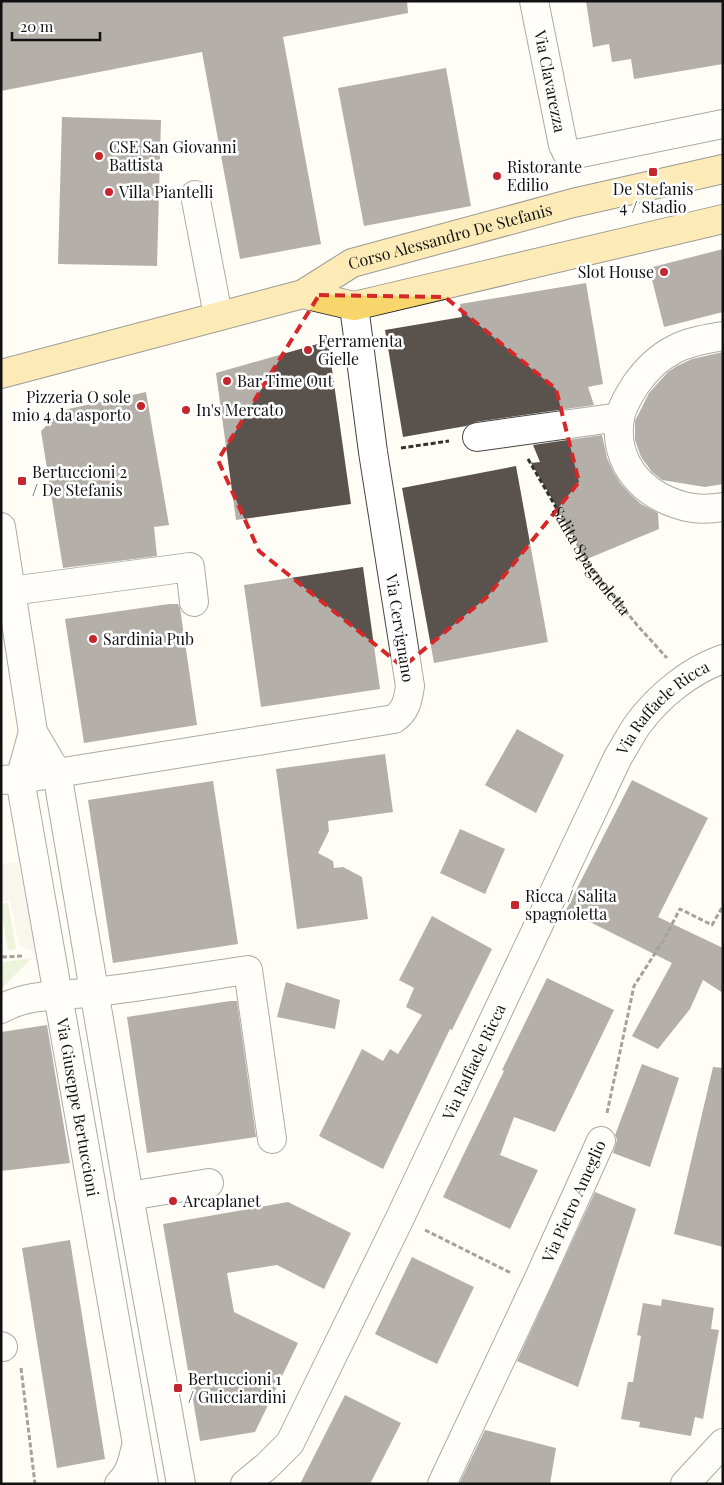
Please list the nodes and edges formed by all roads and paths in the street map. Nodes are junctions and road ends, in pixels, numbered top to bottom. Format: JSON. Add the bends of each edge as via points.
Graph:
{"nodes":[{"id":1,"x":534,"y":1,"type":"edge"},
{"id":2,"x":723,"y":124,"type":"edge"},
{"id":3,"x":723,"y":169,"type":"edge"},
{"id":4,"x":194,"y":195,"type":"dead end"},
{"id":5,"x":723,"y":219,"type":"edge"},
{"id":6,"x":302,"y":294,"type":"junction"},
{"id":7,"x":354,"y":306,"type":"junction"},
{"id":8,"x":218,"y":316,"type":"junction"},
{"id":9,"x":723,"y":336,"type":"edge"},
{"id":10,"x":1,"y":374,"type":"edge"},
{"id":11,"x":620,"y":417,"type":"junction"},
{"id":12,"x":511,"y":432,"type":"junction"},
{"id":13,"x":477,"y":437,"type":"joint"},
{"id":14,"x":373,"y":452,"type":"junction"},
{"id":15,"x":723,"y":507,"type":"edge"},
{"id":16,"x":1,"y":527,"type":"edge"},
{"id":17,"x":10,"y":591,"type":"junction"},
{"id":18,"x":194,"y":602,"type":"dead end"},
{"id":19,"x":723,"y":660,"type":"edge"},
{"id":20,"x":686,"y":679,"type":"junction"},
{"id":21,"x":34,"y":732,"type":"junction"},
{"id":22,"x":57,"y":773,"type":"junction"},
{"id":23,"x":11,"y":779,"type":"edge"},
{"id":24,"x":723,"y":906,"type":"edge"},
{"id":25,"x":39,"y":955,"type":"dead end"},
{"id":26,"x":95,"y":992,"type":"junction"},
{"id":27,"x":50,"y":996,"type":"junction"},
{"id":28,"x":1,"y":1009,"type":"edge"},
{"id":29,"x":272,"y":1139,"type":"dead end"},
{"id":30,"x":601,"y":1140,"type":"joint"},
{"id":31,"x":209,"y":1183,"type":"dead end"},
{"id":32,"x":129,"y":1196,"type":"junction"},
{"id":33,"x":400,"y":1218,"type":"junction"},
{"id":34,"x":507,"y":1281,"type":"dead end"},
{"id":35,"x":2,"y":1346,"type":"edge"},
{"id":36,"x":137,"y":1442,"type":"junction"},
{"id":37,"x":290,"y":1443,"type":"junction"},
{"id":38,"x":723,"y":1443,"type":"edge"},
{"id":39,"x":35,"y":1484,"type":"edge"},
{"id":40,"x":118,"y":1484,"type":"edge"},
{"id":41,"x":144,"y":1484,"type":"edge"},
{"id":42,"x":181,"y":1484,"type":"edge"},
{"id":43,"x":245,"y":1484,"type":"edge"},
{"id":44,"x":275,"y":1484,"type":"edge"},
{"id":45,"x":442,"y":1484,"type":"edge"},
{"id":46,"x":685,"y":1484,"type":"edge"}],
"edges":[{"from":1,"to":2,"type":"street","name":"Via Clavarezza","via":[[567,153],[576,154]]},
{"from":3,"to":6,"type":"main road","name":"Corso Alessandro De Stefanis","via":[[573,203],[352,263]]},
{"from":4,"to":8,"type":"street"},
{"from":5,"to":7,"type":"main road","name":"Corso Alessandro De Stefanis"},
{"from":6,"to":7,"type":"main road","name":"Corso Alessandro De Stefanis"},
{"from":6,"to":8,"type":"main road","name":"Corso Alessandro De Stefanis"},
{"from":7,"to":14,"type":"street","name":"Via Cervignano"},
{"from":8,"to":10,"type":"main road","name":"Corso Alessandro De Stefanis"},
{"from":9,"to":11,"type":"street","via":[[696,341],[661,357],[640,379]]},
{"from":11,"to":12,"type":"street"},
{"from":11,"to":15,"type":"street","via":[[618,437],[623,458],[635,478],[667,500],[686,507],[708,510]]},
{"from":12,"to":13,"type":"street"},
{"from":12,"to":20,"type":"path","name":"Salita Spagnoletta","via":[[593,571]]},
{"from":13,"to":14,"type":"path"},
{"from":14,"to":22,"type":"street","name":"Via Cervignano","via":[[410,686],[405,709],[394,719]]},
{"from":16,"to":17,"type":"street","name":"Via Giuseppe Bertuccioni"},
{"from":17,"to":18,"type":"street","via":[[190,567]]},
{"from":17,"to":21,"type":"street","name":"Via Giuseppe Bertuccioni"},
{"from":19,"to":20,"type":"street","name":"Via Raffaele Ricca"},
{"from":20,"to":33,"type":"street","name":"Via Raffaele Ricca","via":[[659,699],[637,725],[618,757]]},
{"from":21,"to":22,"type":"street","name":"Via Giuseppe Bertuccioni"},
{"from":21,"to":23,"type":"street","name":"Via Giuseppe Bertuccioni"},
{"from":22,"to":23,"type":"street","name":"Via Cervignano"},
{"from":22,"to":26,"type":"street","name":"Via Giuseppe Bertuccioni"},
{"from":23,"to":27,"type":"street","name":"Via Giuseppe Bertuccioni"},
{"from":24,"to":30,"type":"path","name":"Via Pietro Ameglio","via":[[712,925],[680,909],[634,986]]},
{"from":25,"to":27,"type":"street"},
{"from":26,"to":27,"type":"street"},
{"from":26,"to":29,"type":"street","via":[[248,970]]},
{"from":26,"to":32,"type":"street","name":"Via Giuseppe Bertuccioni"},
{"from":27,"to":28,"type":"street"},
{"from":27,"to":36,"type":"street","name":"Via Giuseppe Bertuccioni"},
{"from":30,"to":45,"type":"street","name":"Via Pietro Ameglio"},
{"from":31,"to":32,"type":"street"},
{"from":32,"to":42,"type":"street","name":"Via Giuseppe Bertuccioni"},
{"from":33,"to":34,"type":"path","via":[[511,1272]]},
{"from":33,"to":37,"type":"street","name":"Via Raffaele Ricca"},
{"from":35,"to":39,"type":"path","via":[[19,1357]]},
{"from":36,"to":40,"type":"street","via":[[130,1468]]},
{"from":36,"to":41,"type":"street","name":"Via Giuseppe Bertuccioni"},
{"from":37,"to":43,"type":"street","name":"Via Raffaele Ricca"},
{"from":37,"to":44,"type":"street"},
{"from":38,"to":46,"type":"street"}]}
